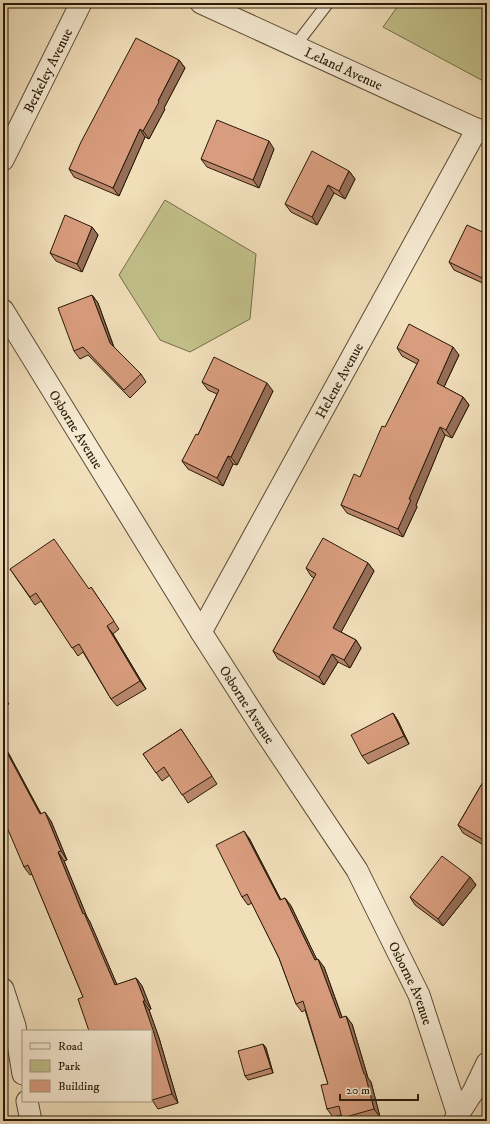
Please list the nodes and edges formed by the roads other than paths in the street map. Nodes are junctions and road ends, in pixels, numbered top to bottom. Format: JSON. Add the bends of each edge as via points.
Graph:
{"nodes":[{"id":1,"x":81,"y":3,"type":"edge"},
{"id":2,"x":201,"y":3,"type":"edge"},
{"id":3,"x":328,"y":3,"type":"edge"},
{"id":4,"x":295,"y":46,"type":"junction"},
{"id":5,"x":482,"y":131,"type":"edge"},
{"id":6,"x":3,"y":160,"type":"edge"},
{"id":7,"x":3,"y":310,"type":"edge"},
{"id":8,"x":201,"y":632,"type":"junction"},
{"id":9,"x":3,"y":989,"type":"edge"},
{"id":10,"x":487,"y":1063,"type":"edge"},
{"id":11,"x":22,"y":1068,"type":"edge"},
{"id":12,"x":28,"y":1102,"type":"edge"},
{"id":13,"x":456,"y":1118,"type":"edge"},
{"id":14,"x":31,"y":1121,"type":"edge"}],
"edges":[{"from":1,"to":6,"type":"street","name":"Berkeley Avenue"},
{"from":2,"to":4,"type":"street","name":"Leland Avenue"},
{"from":3,"to":4,"type":"lane"},
{"from":4,"to":5,"type":"street","name":"Leland Avenue"},
{"from":5,"to":8,"type":"street","name":"Helene Avenue"},
{"from":7,"to":8,"type":"street","name":"Osborne Avenue"},
{"from":8,"to":13,"type":"street","name":"Osborne Avenue","via":[[357,870],[419,995]]},
{"from":9,"to":11,"type":"street","via":[[15,1026]]},
{"from":10,"to":13,"type":"street","via":[[474,1092]]},
{"from":12,"to":14,"type":"street"}]}
